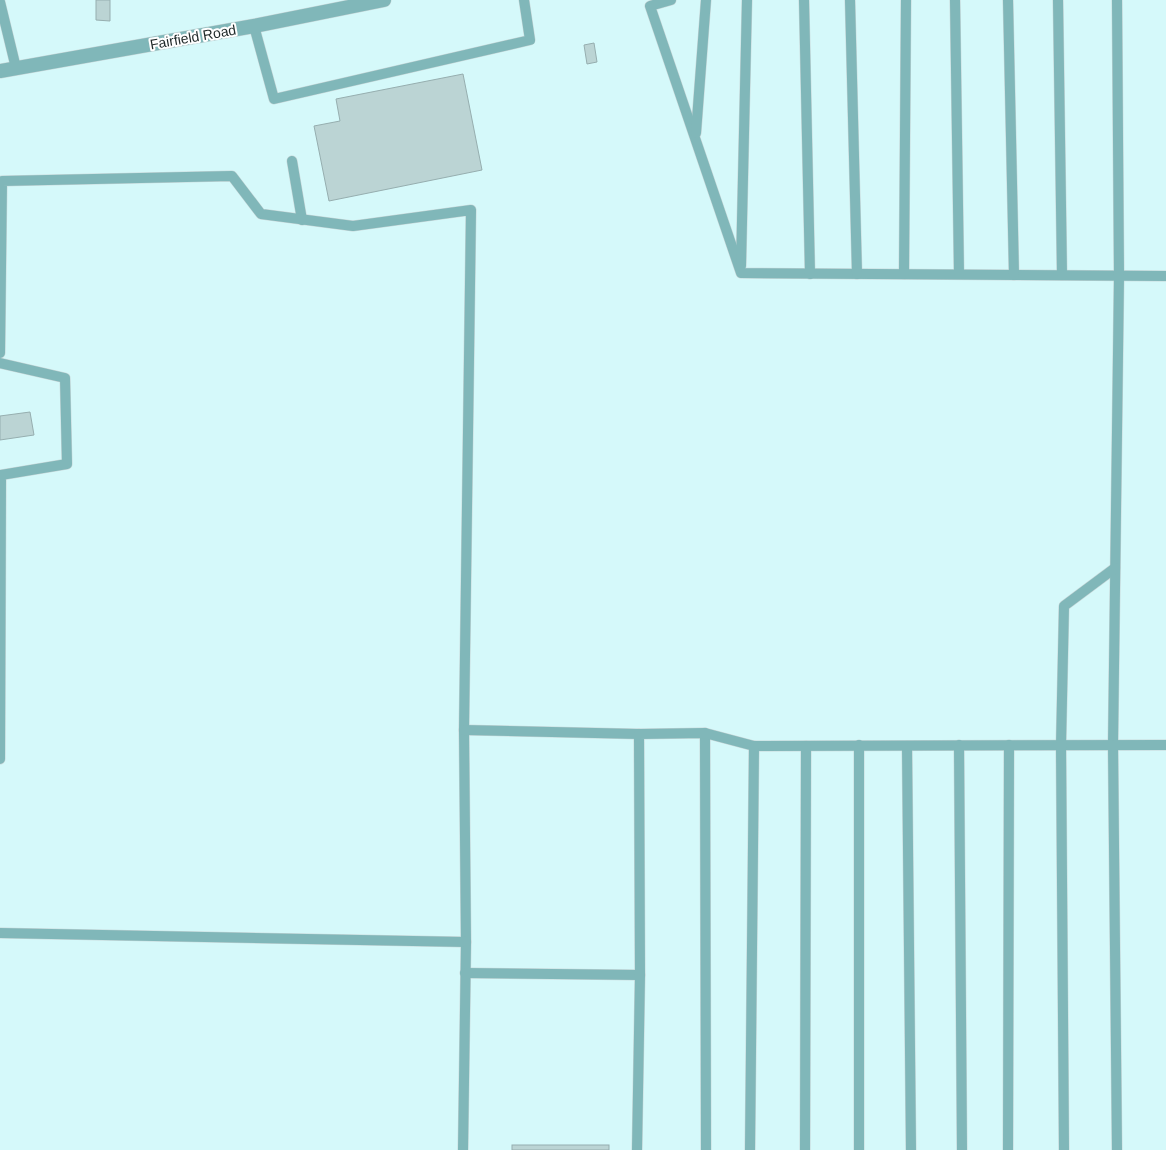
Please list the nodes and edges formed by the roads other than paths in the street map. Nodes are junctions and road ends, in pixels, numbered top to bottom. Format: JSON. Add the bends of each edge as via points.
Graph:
{"nodes":[{"id":1,"x":384,"y":0,"type":"edge"},
{"id":2,"x":524,"y":0,"type":"edge"},
{"id":3,"x":671,"y":0,"type":"edge"},
{"id":4,"x":706,"y":0,"type":"edge"},
{"id":5,"x":747,"y":0,"type":"edge"},
{"id":6,"x":804,"y":0,"type":"edge"},
{"id":7,"x":850,"y":0,"type":"edge"},
{"id":8,"x":906,"y":0,"type":"edge"},
{"id":9,"x":955,"y":0,"type":"edge"},
{"id":10,"x":1008,"y":0,"type":"edge"},
{"id":11,"x":1058,"y":0,"type":"edge"},
{"id":12,"x":1117,"y":0,"type":"edge"},
{"id":13,"x":0,"y":2,"type":"edge"},
{"id":14,"x":254,"y":26,"type":"junction"},
{"id":15,"x":16,"y":68,"type":"junction"},
{"id":16,"x":0,"y":71,"type":"edge"},
{"id":17,"x":696,"y":139,"type":"junction"},
{"id":18,"x":292,"y":161,"type":"dead end"},
{"id":19,"x":1,"y":181,"type":"edge"},
{"id":20,"x":302,"y":220,"type":"junction"},
{"id":21,"x":741,"y":273,"type":"junction"},
{"id":22,"x":810,"y":274,"type":"junction"},
{"id":23,"x":857,"y":274,"type":"junction"},
{"id":24,"x":904,"y":274,"type":"junction"},
{"id":25,"x":959,"y":274,"type":"junction"},
{"id":26,"x":1014,"y":275,"type":"junction"},
{"id":27,"x":1062,"y":275,"type":"junction"},
{"id":28,"x":1119,"y":276,"type":"junction"},
{"id":29,"x":1166,"y":276,"type":"edge"},
{"id":30,"x":0,"y":354,"type":"edge"},
{"id":31,"x":0,"y":363,"type":"edge"},
{"id":32,"x":0,"y":475,"type":"edge"},
{"id":33,"x":1115,"y":568,"type":"junction"},
{"id":34,"x":464,"y":730,"type":"junction"},
{"id":35,"x":705,"y":733,"type":"junction"},
{"id":36,"x":639,"y":734,"type":"junction"},
{"id":37,"x":959,"y":745,"type":"junction"},
{"id":38,"x":1009,"y":745,"type":"junction"},
{"id":39,"x":1061,"y":745,"type":"junction"},
{"id":40,"x":1112,"y":745,"type":"junction"},
{"id":41,"x":1166,"y":745,"type":"edge"},
{"id":42,"x":754,"y":746,"type":"junction"},
{"id":43,"x":806,"y":746,"type":"junction"},
{"id":44,"x":859,"y":746,"type":"junction"},
{"id":45,"x":906,"y":746,"type":"junction"},
{"id":46,"x":0,"y":759,"type":"edge"},
{"id":47,"x":0,"y":933,"type":"edge"},
{"id":48,"x":466,"y":942,"type":"junction"},
{"id":49,"x":464,"y":974,"type":"junction"},
{"id":50,"x":640,"y":975,"type":"junction"},
{"id":51,"x":463,"y":1150,"type":"edge"},
{"id":52,"x":637,"y":1150,"type":"edge"},
{"id":53,"x":706,"y":1150,"type":"edge"},
{"id":54,"x":750,"y":1150,"type":"edge"},
{"id":55,"x":805,"y":1150,"type":"edge"},
{"id":56,"x":859,"y":1150,"type":"edge"},
{"id":57,"x":911,"y":1150,"type":"edge"},
{"id":58,"x":962,"y":1150,"type":"edge"},
{"id":59,"x":1008,"y":1150,"type":"edge"},
{"id":60,"x":1064,"y":1150,"type":"edge"},
{"id":61,"x":1117,"y":1150,"type":"edge"}],
"edges":[{"from":1,"to":14,"type":"street","name":"Fairfield Road"},
{"from":2,"to":14,"type":"lane","via":[[530,40],[274,99]]},
{"from":3,"to":17,"type":"lane","via":[[650,6]]},
{"from":4,"to":17,"type":"lane"},
{"from":5,"to":21,"type":"lane"},
{"from":6,"to":22,"type":"lane"},
{"from":7,"to":23,"type":"lane"},
{"from":8,"to":24,"type":"lane"},
{"from":9,"to":25,"type":"lane"},
{"from":10,"to":26,"type":"lane"},
{"from":11,"to":27,"type":"lane"},
{"from":12,"to":28,"type":"lane"},
{"from":13,"to":15,"type":"lane"},
{"from":14,"to":15,"type":"street","name":"Fairfield Road"},
{"from":15,"to":16,"type":"street","name":"Fairfield Road"},
{"from":17,"to":21,"type":"lane"},
{"from":18,"to":20,"type":"lane"},
{"from":19,"to":20,"type":"lane","via":[[232,176],[261,214]]},
{"from":19,"to":30,"type":"lane"},
{"from":20,"to":34,"type":"lane","via":[[353,226],[471,210]]},
{"from":21,"to":22,"type":"lane"},
{"from":22,"to":23,"type":"lane"},
{"from":23,"to":24,"type":"lane"},
{"from":24,"to":25,"type":"lane"},
{"from":25,"to":26,"type":"lane"},
{"from":26,"to":27,"type":"lane"},
{"from":27,"to":28,"type":"lane"},
{"from":28,"to":29,"type":"lane"},
{"from":28,"to":33,"type":"lane"},
{"from":31,"to":32,"type":"lane","via":[[65,378],[66,464]]},
{"from":32,"to":46,"type":"lane"},
{"from":33,"to":39,"type":"lane","via":[[1064,606]]},
{"from":33,"to":40,"type":"lane"},
{"from":34,"to":36,"type":"lane"},
{"from":34,"to":48,"type":"lane"},
{"from":35,"to":36,"type":"lane"},
{"from":35,"to":42,"type":"lane"},
{"from":35,"to":53,"type":"lane"},
{"from":36,"to":50,"type":"lane"},
{"from":37,"to":38,"type":"lane"},
{"from":37,"to":45,"type":"lane"},
{"from":37,"to":58,"type":"lane"},
{"from":38,"to":39,"type":"lane"},
{"from":38,"to":59,"type":"lane"},
{"from":39,"to":40,"type":"lane"},
{"from":39,"to":60,"type":"lane"},
{"from":40,"to":41,"type":"lane"},
{"from":40,"to":61,"type":"lane"},
{"from":42,"to":43,"type":"lane"},
{"from":42,"to":54,"type":"lane"},
{"from":43,"to":44,"type":"lane"},
{"from":43,"to":55,"type":"lane"},
{"from":44,"to":45,"type":"lane"},
{"from":44,"to":56,"type":"lane"},
{"from":45,"to":57,"type":"lane"},
{"from":47,"to":48,"type":"lane"},
{"from":48,"to":49,"type":"lane"},
{"from":49,"to":50,"type":"lane"},
{"from":49,"to":51,"type":"lane"},
{"from":50,"to":52,"type":"lane"}]}
